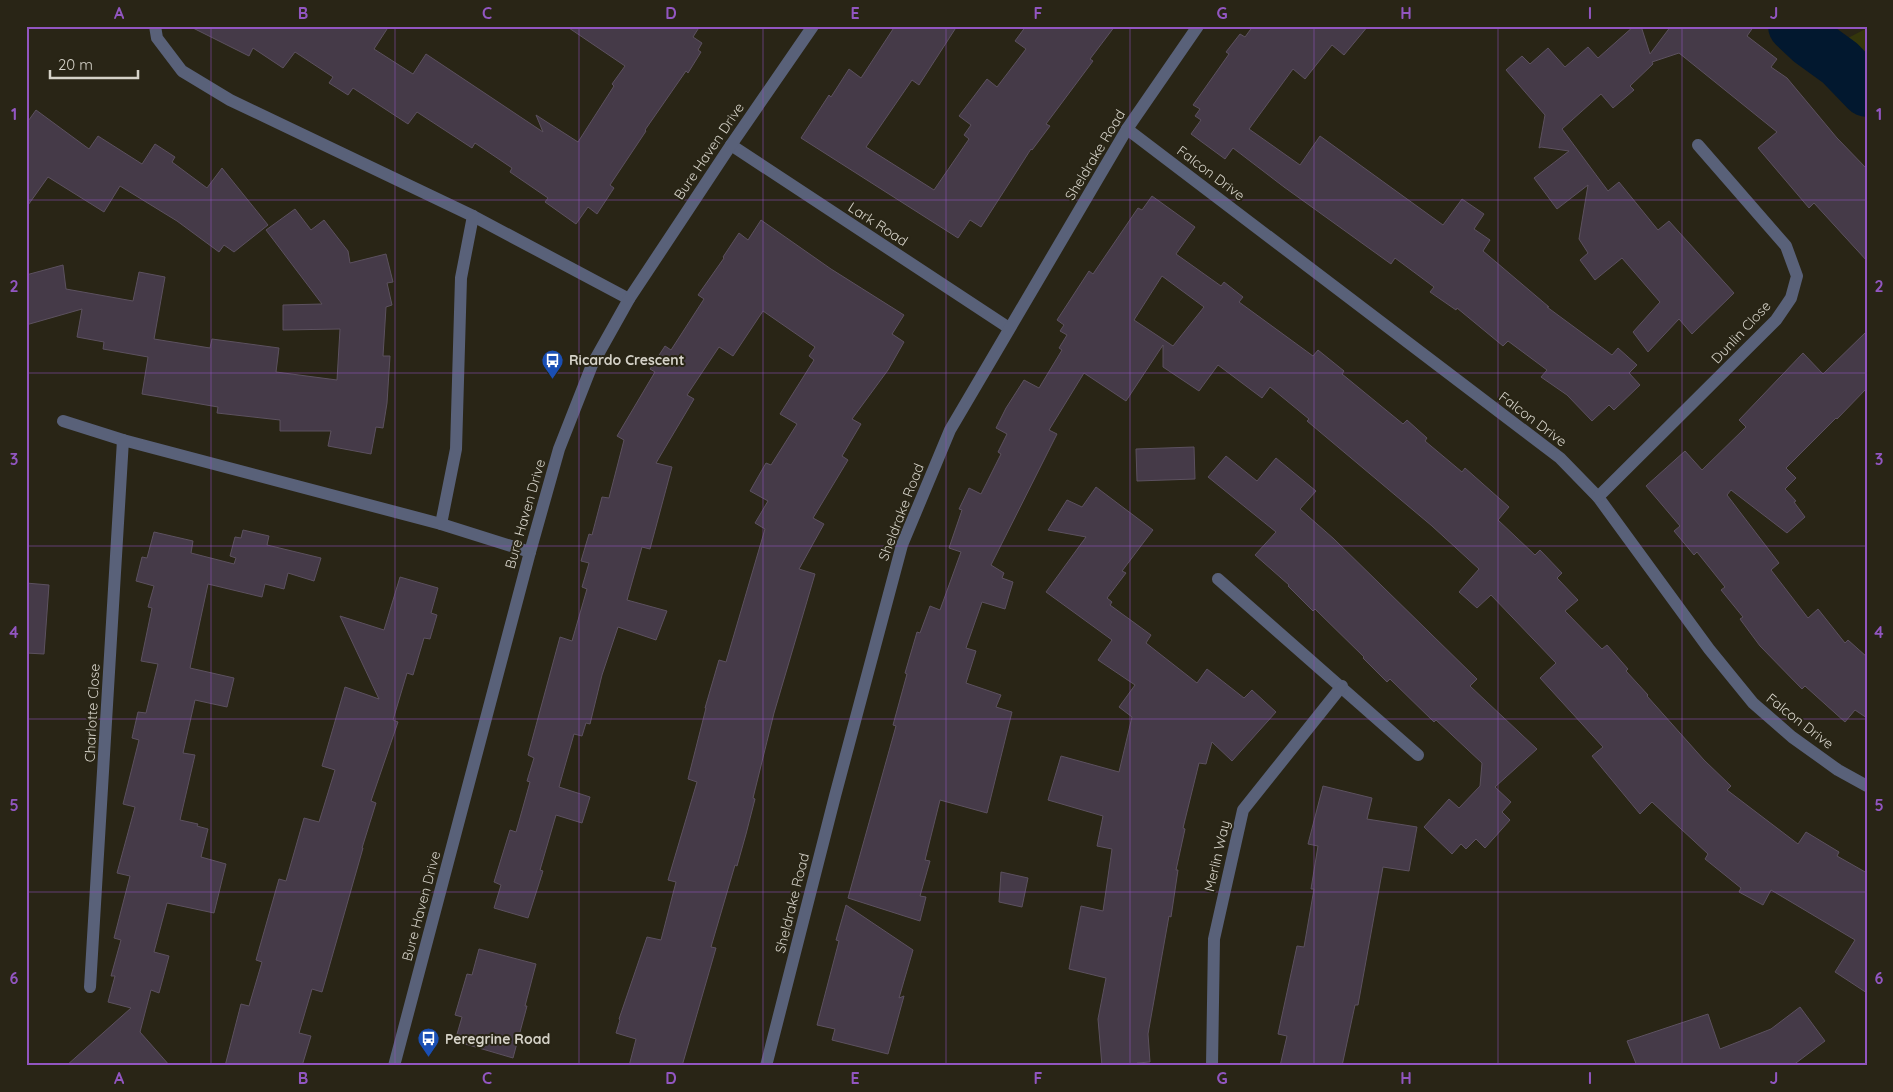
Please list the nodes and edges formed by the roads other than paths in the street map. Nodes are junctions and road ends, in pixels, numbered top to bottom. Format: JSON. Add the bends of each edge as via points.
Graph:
{"nodes":[{"id":1,"x":155,"y":26,"type":"edge"},
{"id":2,"x":1198,"y":26,"type":"edge"},
{"id":3,"x":807,"y":28,"type":"edge"},
{"id":4,"x":1127,"y":129,"type":"junction"},
{"id":5,"x":731,"y":145,"type":"junction"},
{"id":6,"x":1698,"y":145,"type":"dead end"},
{"id":7,"x":473,"y":216,"type":"junction"},
{"id":8,"x":629,"y":299,"type":"junction"},
{"id":9,"x":1009,"y":328,"type":"junction"},
{"id":10,"x":64,"y":422,"type":"dead end"},
{"id":11,"x":123,"y":440,"type":"junction"},
{"id":12,"x":1598,"y":497,"type":"junction"},
{"id":13,"x":442,"y":524,"type":"junction"},
{"id":14,"x":530,"y":552,"type":"junction"},
{"id":15,"x":1218,"y":579,"type":"dead end"},
{"id":16,"x":1342,"y":686,"type":"junction"},
{"id":17,"x":1418,"y":755,"type":"dead end"},
{"id":18,"x":1867,"y":786,"type":"edge"},
{"id":19,"x":90,"y":987,"type":"dead end"},
{"id":20,"x":394,"y":1066,"type":"edge"},
{"id":21,"x":766,"y":1066,"type":"edge"},
{"id":22,"x":1212,"y":1066,"type":"edge"}],
"edges":[{"from":1,"to":7,"type":"street","via":[[157,38],[182,70],[230,100]]},
{"from":2,"to":4,"type":"street","name":"Sheldrake Road"},
{"from":3,"to":5,"type":"street","name":"Bure Haven Drive"},
{"from":4,"to":9,"type":"street","name":"Sheldrake Road"},
{"from":4,"to":12,"type":"street","name":"Falcon Drive","via":[[1560,458]]},
{"from":5,"to":8,"type":"street","name":"Bure Haven Drive"},
{"from":5,"to":9,"type":"street","name":"Lark Road"},
{"from":6,"to":12,"type":"street","name":"Dunlin Close","via":[[1786,246],[1797,276],[1791,298],[1776,320]]},
{"from":7,"to":8,"type":"street"},
{"from":7,"to":13,"type":"street","via":[[461,278],[456,450]]},
{"from":8,"to":14,"type":"street","name":"Bure Haven Drive","via":[[592,365],[562,441]]},
{"from":9,"to":21,"type":"street","name":"Sheldrake Road","via":[[950,430],[902,546],[834,796]]},
{"from":10,"to":11,"type":"street"},
{"from":11,"to":13,"type":"street"},
{"from":11,"to":19,"type":"street","name":"Charlotte Close"},
{"from":12,"to":18,"type":"street","name":"Falcon Drive","via":[[1709,649],[1753,703],[1792,737]]},
{"from":13,"to":14,"type":"street"},
{"from":14,"to":20,"type":"street","name":"Bure Haven Drive"},
{"from":15,"to":16,"type":"street"},
{"from":16,"to":17,"type":"street"},
{"from":16,"to":22,"type":"street","name":"Merlin Way","via":[[1243,810],[1214,939]]}]}
